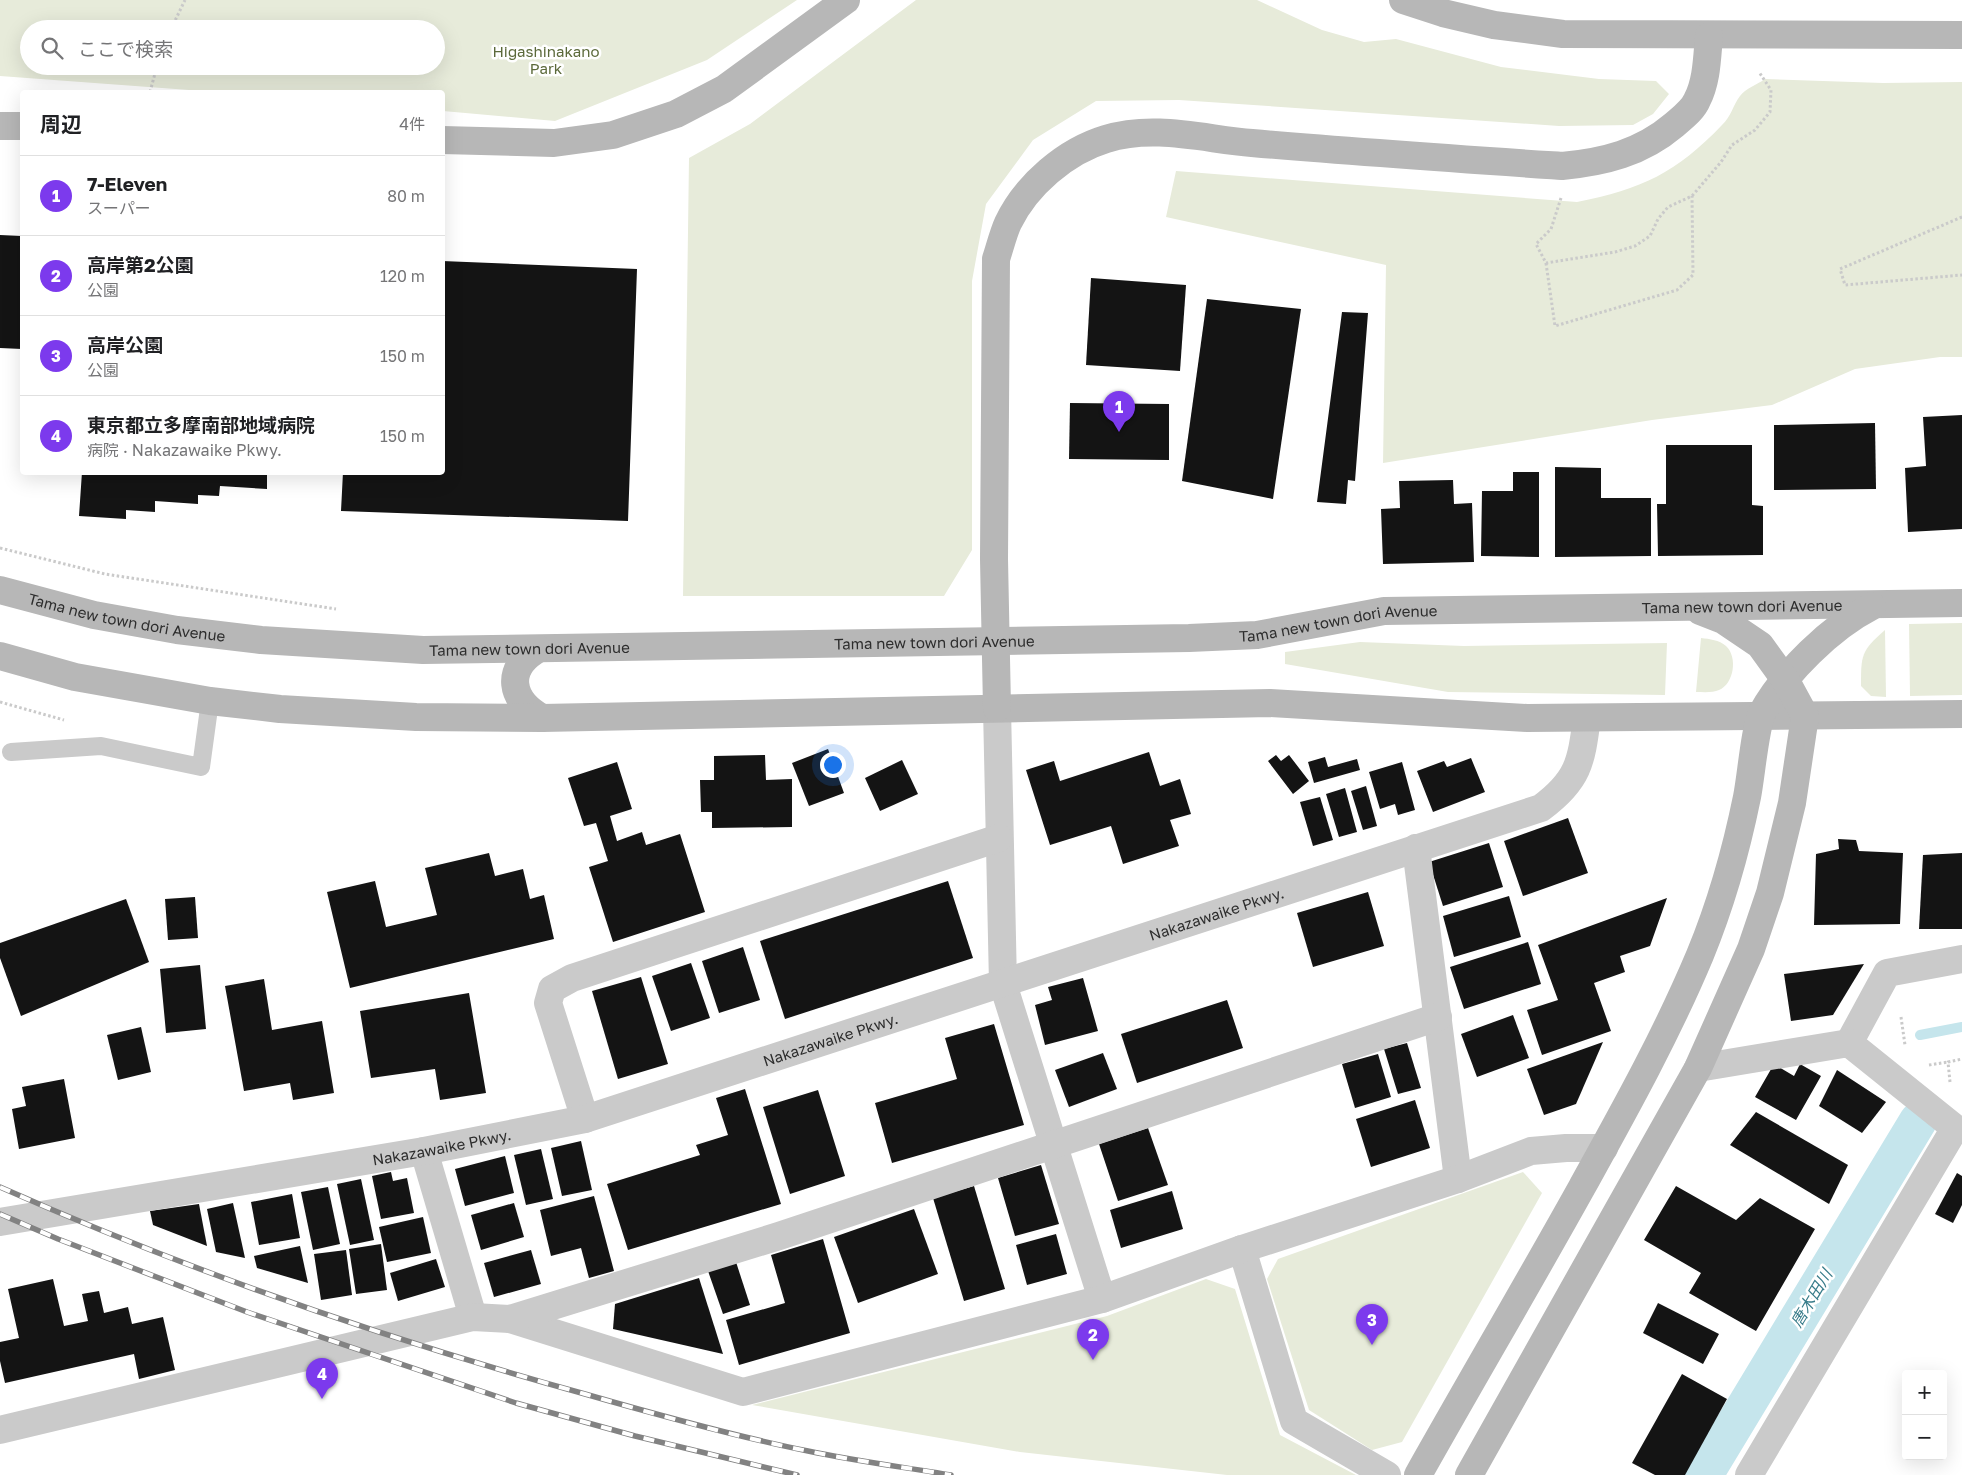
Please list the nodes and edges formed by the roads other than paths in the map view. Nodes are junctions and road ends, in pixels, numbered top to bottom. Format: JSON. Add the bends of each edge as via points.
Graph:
{"nodes":[{"id":1,"x":846,"y":0,"type":"edge"},
{"id":2,"x":1402,"y":0,"type":"edge"},
{"id":3,"x":1962,"y":35,"type":"edge"},
{"id":4,"x":1709,"y":36,"type":"junction"},
{"id":5,"x":0,"y":126,"type":"edge"},
{"id":6,"x":20,"y":126,"type":"edge"},
{"id":7,"x":445,"y":140,"type":"edge"},
{"id":8,"x":0,"y":590,"type":"edge"},
{"id":9,"x":1962,"y":603,"type":"edge"},
{"id":10,"x":1873,"y":605,"type":"junction"},
{"id":11,"x":1688,"y":608,"type":"junction"},
{"id":12,"x":996,"y":642,"type":"junction"},
{"id":13,"x":538,"y":649,"type":"junction"},
{"id":14,"x":0,"y":656,"type":"edge"},
{"id":15,"x":1786,"y":681,"type":"junction"},
{"id":16,"x":210,"y":701,"type":"junction"},
{"id":17,"x":997,"y":708,"type":"junction"},
{"id":18,"x":1962,"y":714,"type":"edge"},
{"id":19,"x":1760,"y":716,"type":"junction"},
{"id":20,"x":1805,"y":716,"type":"junction"},
{"id":21,"x":542,"y":718,"type":"junction"},
{"id":22,"x":1587,"y":718,"type":"junction"},
{"id":23,"x":11,"y":752,"type":"dead end"},
{"id":24,"x":999,"y":838,"type":"junction"},
{"id":25,"x":1416,"y":848,"type":"junction"},
{"id":26,"x":1962,"y":959,"type":"edge"},
{"id":27,"x":1003,"y":984,"type":"junction"},
{"id":28,"x":1438,"y":1017,"type":"junction"},
{"id":29,"x":1848,"y":1043,"type":"junction"},
{"id":30,"x":1698,"y":1068,"type":"junction"},
{"id":31,"x":585,"y":1119,"type":"junction"},
{"id":32,"x":1959,"y":1122,"type":"edge"},
{"id":33,"x":1055,"y":1145,"type":"junction"},
{"id":34,"x":1604,"y":1148,"type":"junction"},
{"id":35,"x":424,"y":1151,"type":"junction"},
{"id":36,"x":1458,"y":1179,"type":"junction"},
{"id":37,"x":0,"y":1222,"type":"edge"},
{"id":38,"x":1242,"y":1249,"type":"junction"},
{"id":39,"x":1102,"y":1299,"type":"junction"},
{"id":40,"x":473,"y":1317,"type":"junction"},
{"id":41,"x":510,"y":1319,"type":"junction"},
{"id":42,"x":0,"y":1430,"type":"edge"},
{"id":43,"x":1387,"y":1475,"type":"edge"},
{"id":44,"x":1418,"y":1475,"type":"edge"},
{"id":45,"x":1469,"y":1475,"type":"edge"},
{"id":46,"x":1749,"y":1475,"type":"edge"}],
"edges":[{"from":1,"to":7,"type":"main road","via":[[724,89],[667,117],[614,135],[554,144]]},
{"from":2,"to":4,"type":"main road","via":[[1494,25],[1563,34]]},
{"from":3,"to":4,"type":"main road"},
{"from":4,"to":12,"type":"main road","via":[[1704,82],[1697,101],[1663,135],[1637,150],[1600,162],[1552,166],[1129,132],[1073,154],[1046,173],[1008,223],[996,259]]},
{"from":5,"to":6,"type":"main road"},
{"from":8,"to":13,"type":"main road","name":"Tama new town dori Avenue","via":[[94,615],[177,630],[261,640],[423,650]]},
{"from":9,"to":10,"type":"main road","name":"Tama new town dori Avenue"},
{"from":10,"to":11,"type":"main road","name":"Tama new town dori Avenue"},
{"from":10,"to":15,"type":"main road","via":[[1855,614],[1821,641]]},
{"from":11,"to":12,"type":"main road","name":"Tama new town dori Avenue","via":[[1384,611],[1257,635]]},
{"from":11,"to":15,"type":"main road","via":[[1744,632],[1760,645]]},
{"from":12,"to":13,"type":"main road","name":"Tama new town dori Avenue"},
{"from":12,"to":17,"type":"main road"},
{"from":13,"to":21,"type":"main road","via":[[518,666],[515,682],[519,698],[527,710]]},
{"from":14,"to":16,"type":"main road","via":[[75,677]]},
{"from":15,"to":19,"type":"main road"},
{"from":15,"to":20,"type":"main road"},
{"from":16,"to":21,"type":"main road","via":[[280,709],[416,716]]},
{"from":16,"to":23,"type":"lane","via":[[201,767],[101,746]]},
{"from":17,"to":21,"type":"main road"},
{"from":17,"to":22,"type":"main road","via":[[1270,703],[1527,718]]},
{"from":17,"to":24,"type":"street"},
{"from":18,"to":20,"type":"main road"},
{"from":19,"to":20,"type":"main road"},
{"from":19,"to":22,"type":"main road"},
{"from":19,"to":34,"type":"main road","via":[[1746,801],[1726,884],[1710,931],[1658,1050]]},
{"from":20,"to":30,"type":"main road","via":[[1792,803],[1770,893],[1751,949]]},
{"from":22,"to":25,"type":"street","name":"Nakazawaike Pkwy.","via":[[1576,772],[1562,792],[1542,808]]},
{"from":24,"to":27,"type":"street"},
{"from":24,"to":31,"type":"street","via":[[572,978],[552,989],[548,1003]]},
{"from":25,"to":27,"type":"street","name":"Nakazawaike Pkwy."},
{"from":25,"to":28,"type":"street"},
{"from":26,"to":29,"type":"street","via":[[1887,973]]},
{"from":27,"to":31,"type":"street","name":"Nakazawaike Pkwy."},
{"from":27,"to":33,"type":"street"},
{"from":28,"to":33,"type":"street"},
{"from":28,"to":36,"type":"street"},
{"from":29,"to":30,"type":"street"},
{"from":29,"to":32,"type":"street"},
{"from":30,"to":45,"type":"main road"},
{"from":31,"to":35,"type":"street","name":"Nakazawaike Pkwy."},
{"from":32,"to":46,"type":"street"},
{"from":33,"to":39,"type":"street"},
{"from":33,"to":41,"type":"street","via":[[779,1236]]},
{"from":34,"to":36,"type":"street","via":[[1531,1151]]},
{"from":34,"to":44,"type":"main road"},
{"from":35,"to":37,"type":"street","name":"Nakazawaike Pkwy."},
{"from":35,"to":40,"type":"street"},
{"from":36,"to":38,"type":"street"},
{"from":38,"to":39,"type":"street"},
{"from":38,"to":43,"type":"street","via":[[1294,1421]]},
{"from":39,"to":41,"type":"street","via":[[742,1392]]},
{"from":40,"to":41,"type":"street"},
{"from":40,"to":42,"type":"street"}]}
